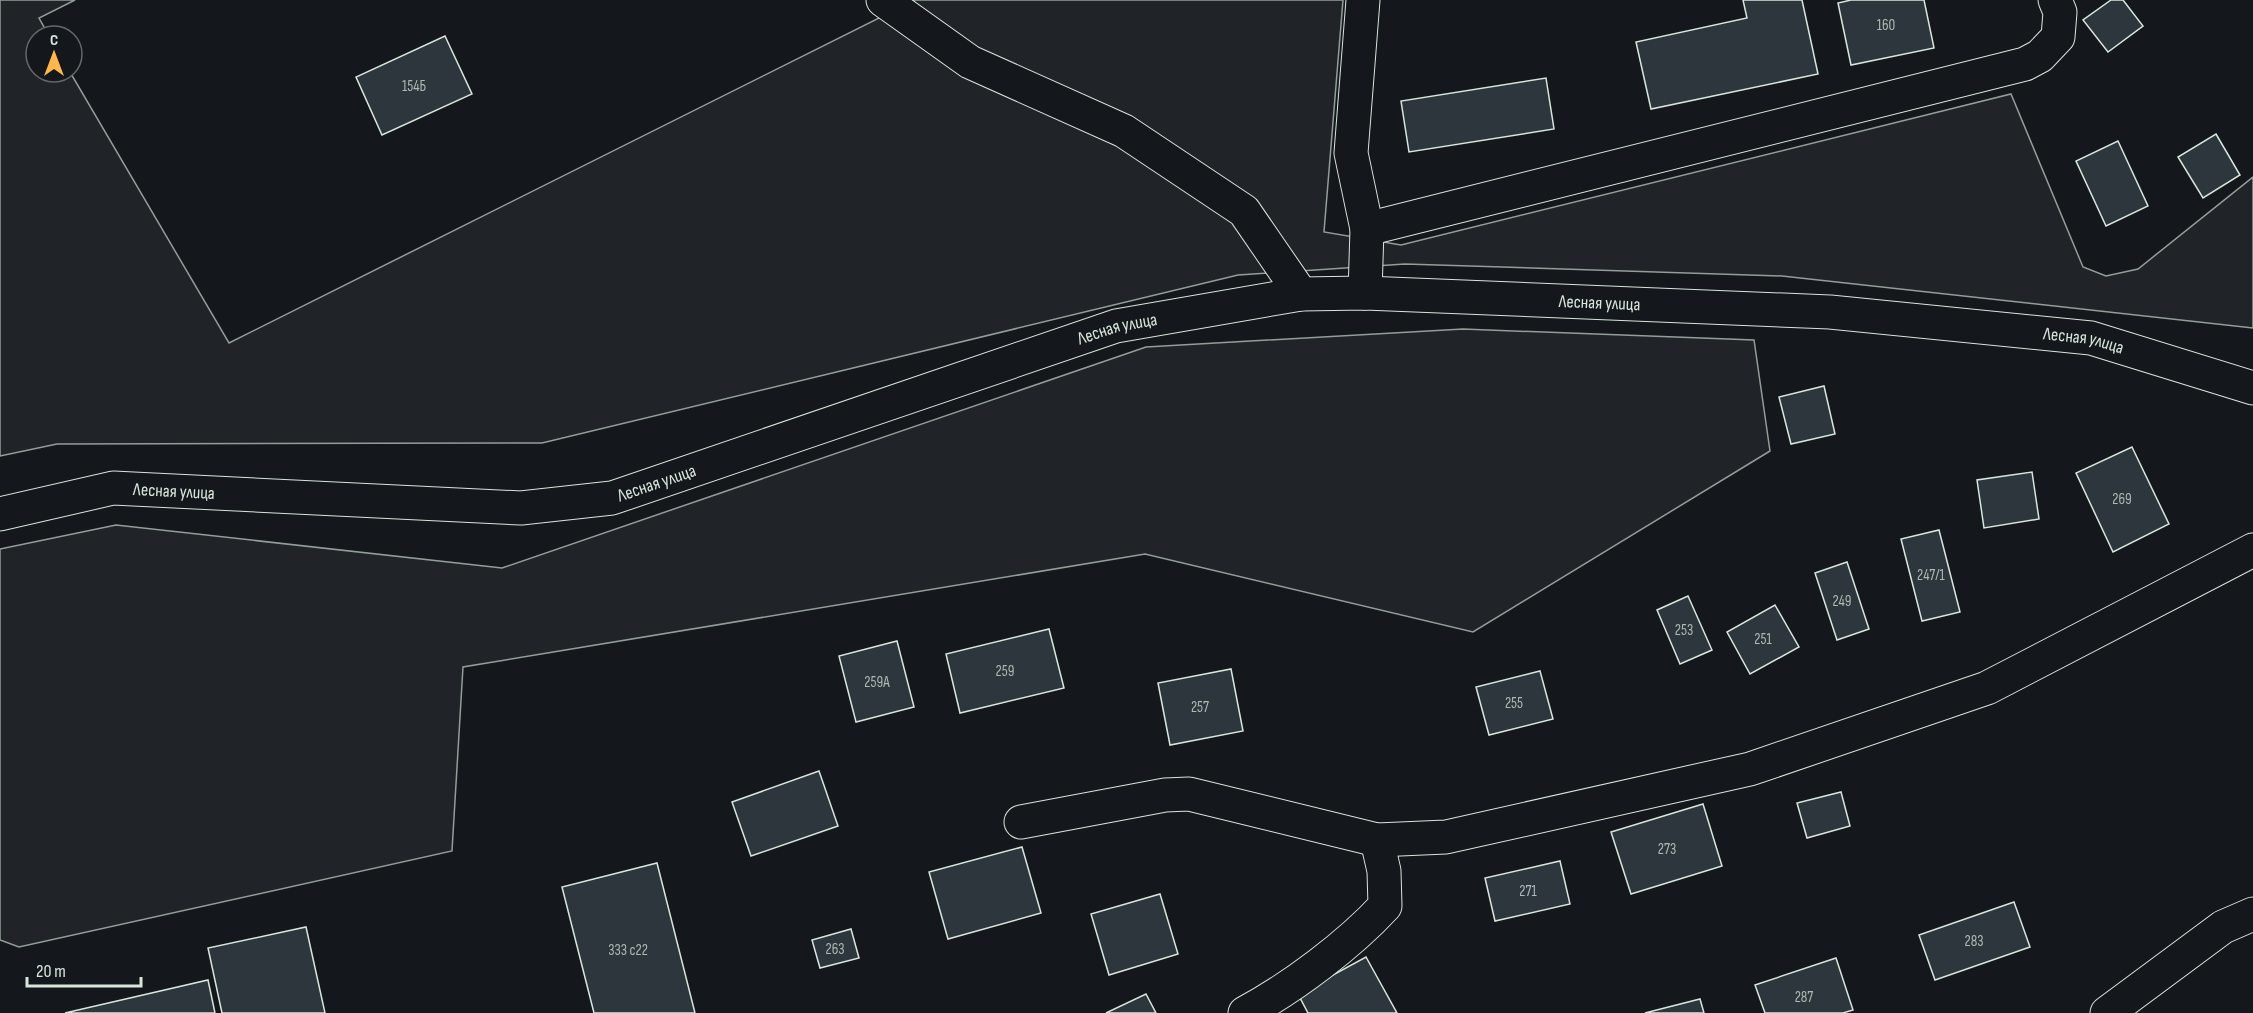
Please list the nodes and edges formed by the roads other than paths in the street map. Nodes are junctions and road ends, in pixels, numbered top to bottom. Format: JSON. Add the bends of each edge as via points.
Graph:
{"nodes":[{"id":1,"x":883,"y":0,"type":"edge"},
{"id":2,"x":1363,"y":0,"type":"edge"},
{"id":3,"x":2055,"y":0,"type":"edge"},
{"id":4,"x":1367,"y":229,"type":"junction"},
{"id":5,"x":1365,"y":293,"type":"junction"},
{"id":6,"x":1301,"y":294,"type":"junction"},
{"id":7,"x":2253,"y":388,"type":"edge"},
{"id":8,"x":0,"y":514,"type":"edge"},
{"id":9,"x":2253,"y":550,"type":"edge"},
{"id":10,"x":1021,"y":822,"type":"dead end"},
{"id":11,"x":1377,"y":840,"type":"junction"},
{"id":12,"x":2253,"y":914,"type":"edge"},
{"id":13,"x":1245,"y":1013,"type":"edge"},
{"id":14,"x":2107,"y":1013,"type":"edge"}],
"edges":[{"from":1,"to":6,"type":"street","via":[[970,62],[1124,131],[1244,211]]},
{"from":2,"to":4,"type":"street","via":[[1351,153]]},
{"from":3,"to":4,"type":"street","via":[[2060,12],[2058,38],[2040,57],[2025,64]]},
{"from":4,"to":5,"type":"street"},
{"from":5,"to":6,"type":"street","name":"Лесная улица"},
{"from":5,"to":7,"type":"street","name":"Лесная улица","via":[[1830,312],[2091,338]]},
{"from":6,"to":8,"type":"street","name":"Лесная улица","via":[[1116,326],[612,498],[521,508],[113,488]]},
{"from":9,"to":11,"type":"street","via":[[1987,688],[1750,769],[1446,837]]},
{"from":10,"to":11,"type":"street","via":[[1189,794]]},
{"from":11,"to":13,"type":"street","via":[[1384,871],[1385,906],[1365,927],[1268,1001]]},
{"from":12,"to":14,"type":"street","via":[[2223,927]]}]}
